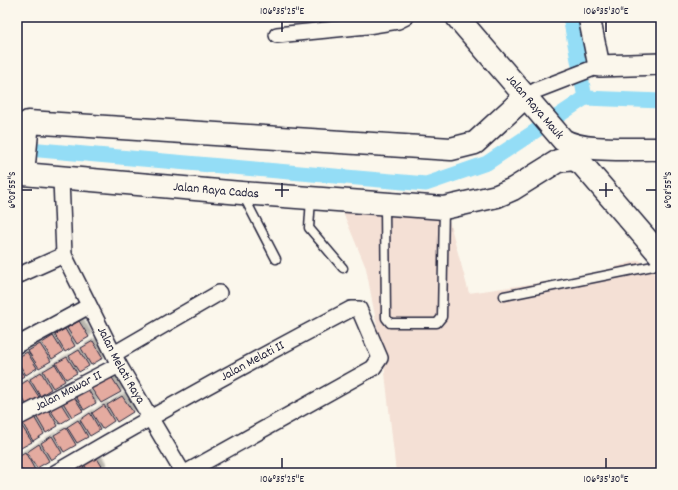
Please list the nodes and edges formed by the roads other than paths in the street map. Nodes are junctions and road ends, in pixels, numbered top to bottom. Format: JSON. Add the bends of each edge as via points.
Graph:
{"nodes":[{"id":1,"x":406,"y":17,"type":"edge"},
{"id":2,"x":457,"y":17,"type":"edge"},
{"id":3,"x":588,"y":17,"type":"edge"},
{"id":4,"x":277,"y":34,"type":"dead end"},
{"id":5,"x":661,"y":64,"type":"edge"},
{"id":6,"x":593,"y":68,"type":"junction"},
{"id":7,"x":532,"y":97,"type":"junction"},
{"id":8,"x":24,"y":125,"type":"edge"},
{"id":9,"x":568,"y":149,"type":"junction"},
{"id":10,"x":661,"y":149,"type":"edge"},
{"id":11,"x":22,"y":170,"type":"edge"},
{"id":12,"x":61,"y":179,"type":"junction"},
{"id":13,"x":241,"y":193,"type":"junction"},
{"id":14,"x":311,"y":198,"type":"junction"},
{"id":15,"x":385,"y":204,"type":"junction"},
{"id":16,"x":444,"y":208,"type":"junction"},
{"id":17,"x":64,"y":255,"type":"junction"},
{"id":18,"x":661,"y":256,"type":"edge"},
{"id":19,"x":276,"y":259,"type":"dead end"},
{"id":20,"x":343,"y":268,"type":"dead end"},
{"id":21,"x":17,"y":276,"type":"edge"},
{"id":22,"x":219,"y":292,"type":"dead end"},
{"id":23,"x":504,"y":296,"type":"dead end"},
{"id":24,"x":89,"y":306,"type":"junction"},
{"id":25,"x":17,"y":345,"type":"edge"},
{"id":26,"x":117,"y":359,"type":"junction"},
{"id":27,"x":150,"y":417,"type":"junction"},
{"id":28,"x":17,"y":418,"type":"edge"},
{"id":29,"x":55,"y":473,"type":"edge"},
{"id":30,"x":184,"y":473,"type":"edge"}],
"edges":[{"from":1,"to":4,"type":"street","via":[[398,21],[367,26]]},
{"from":2,"to":7,"type":"main road","name":"Jalan Raya Mauk"},
{"from":3,"to":6,"type":"street"},
{"from":5,"to":6,"type":"street"},
{"from":6,"to":7,"type":"street"},
{"from":7,"to":8,"type":"main road","via":[[475,143],[451,149]]},
{"from":7,"to":9,"type":"main road","name":"Jalan Raya Mauk"},
{"from":8,"to":11,"type":"main road"},
{"from":9,"to":10,"type":"main road","name":"Jalan Raya Mauk","via":[[572,145],[584,148]]},
{"from":9,"to":16,"type":"main road","name":"Jalan Raya Cadas","via":[[563,158],[513,189],[497,196]]},
{"from":9,"to":18,"type":"main road"},
{"from":11,"to":12,"type":"main road","name":"Jalan Raya Cadas"},
{"from":12,"to":13,"type":"main road","name":"Jalan Raya Cadas"},
{"from":12,"to":17,"type":"street"},
{"from":13,"to":14,"type":"main road","name":"Jalan Raya Cadas"},
{"from":13,"to":19,"type":"lane"},
{"from":14,"to":15,"type":"main road","name":"Jalan Raya Cadas"},
{"from":14,"to":20,"type":"lane","via":[[309,228]]},
{"from":15,"to":16,"type":"main road","name":"Jalan Raya Cadas"},
{"from":15,"to":16,"type":"lane","via":[[386,318],[390,323],[437,323],[442,316]]},
{"from":17,"to":21,"type":"street"},
{"from":17,"to":24,"type":"street","name":"Jalan Melati Raya"},
{"from":18,"to":23,"type":"lane","via":[[653,266]]},
{"from":22,"to":26,"type":"street","name":"Jalan Mawar II"},
{"from":24,"to":25,"type":"street"},
{"from":24,"to":26,"type":"street","name":"Jalan Melati Raya"},
{"from":26,"to":27,"type":"street","name":"Jalan Melati Raya"},
{"from":26,"to":28,"type":"street","name":"Jalan Mawar II"},
{"from":27,"to":29,"type":"street","name":"Jalan Melati II"},
{"from":27,"to":30,"type":"street","name":"Jalan Melati Raya"},
{"from":27,"to":30,"type":"street","name":"Jalan Melati II","via":[[289,341],[356,308],[360,309],[380,358],[373,368]]}]}
